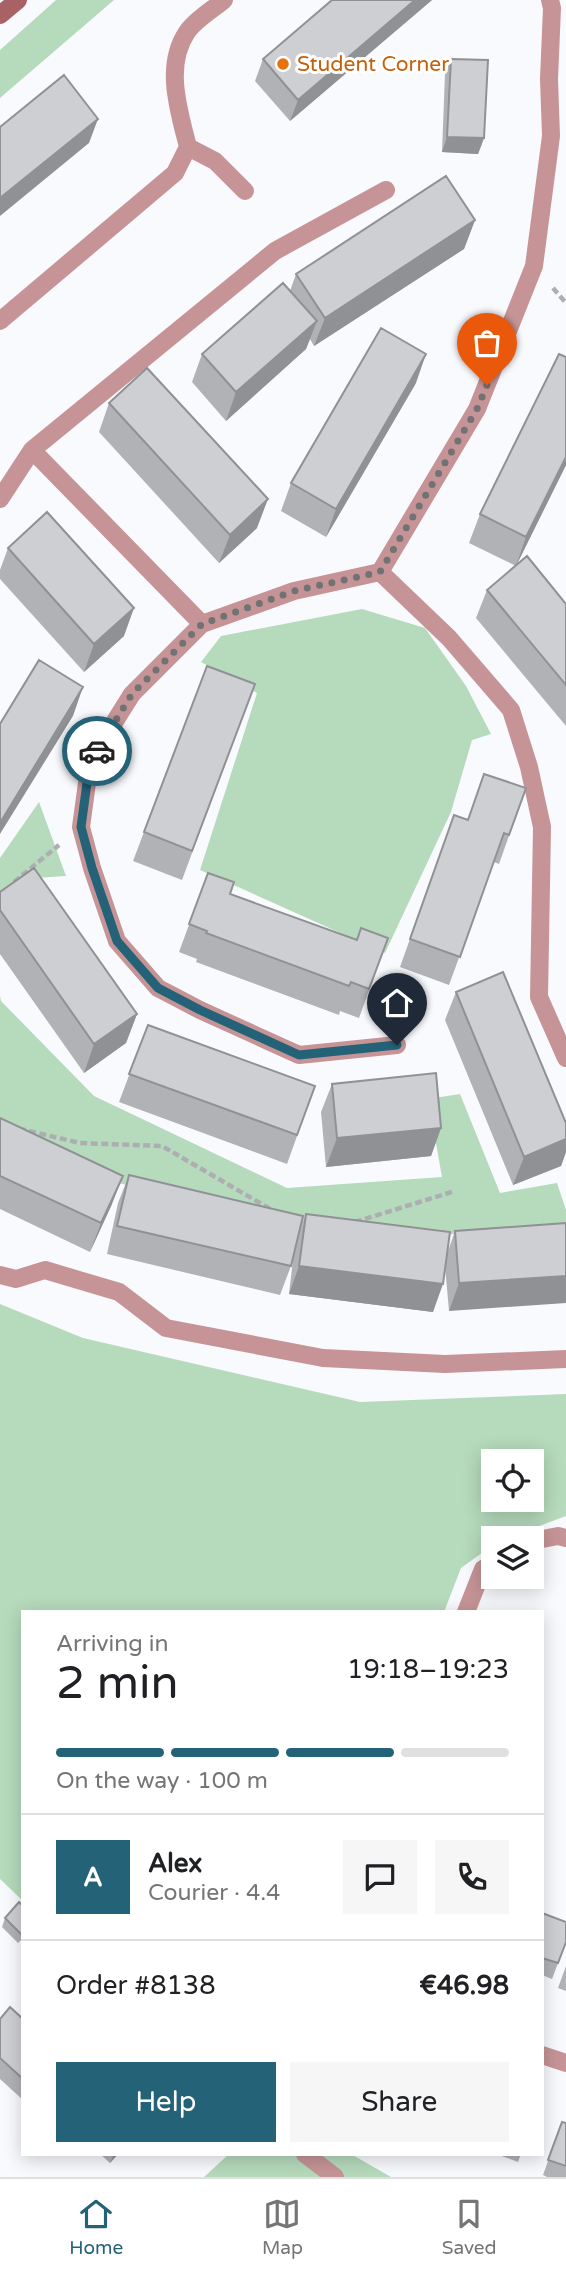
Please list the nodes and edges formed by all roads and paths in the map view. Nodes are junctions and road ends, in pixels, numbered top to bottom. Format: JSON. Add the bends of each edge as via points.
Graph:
{"nodes":[{"id":1,"x":18,"y":0,"type":"edge"},
{"id":2,"x":223,"y":0,"type":"edge"},
{"id":3,"x":550,"y":0,"type":"edge"},
{"id":4,"x":0,"y":15,"type":"edge"},
{"id":5,"x":558,"y":137,"type":"edge"},
{"id":6,"x":188,"y":148,"type":"junction"},
{"id":7,"x":386,"y":190,"type":"dead end"},
{"id":8,"x":245,"y":191,"type":"dead end"},
{"id":9,"x":0,"y":321,"type":"edge"},
{"id":10,"x":32,"y":450,"type":"junction"},
{"id":11,"x":0,"y":499,"type":"edge"},
{"id":12,"x":380,"y":572,"type":"junction"},
{"id":13,"x":202,"y":624,"type":"junction"},
{"id":14,"x":81,"y":827,"type":"junction"},
{"id":15,"x":10,"y":886,"type":"edge"},
{"id":16,"x":397,"y":1045,"type":"dead end"},
{"id":17,"x":566,"y":1058,"type":"edge"},
{"id":18,"x":0,"y":1120,"type":"edge"},
{"id":19,"x":455,"y":1191,"type":"dead end"},
{"id":20,"x":275,"y":1211,"type":"edge"},
{"id":21,"x":344,"y":1226,"type":"edge"},
{"id":22,"x":0,"y":1275,"type":"edge"},
{"id":23,"x":566,"y":1359,"type":"edge"},
{"id":24,"x":566,"y":1538,"type":"edge"},
{"id":25,"x":544,"y":1539,"type":"edge"},
{"id":26,"x":481,"y":1574,"type":"edge"},
{"id":27,"x":467,"y":1610,"type":"edge"},
{"id":28,"x":544,"y":2056,"type":"edge"},
{"id":29,"x":566,"y":2063,"type":"edge"},
{"id":30,"x":309,"y":2156,"type":"edge"},
{"id":31,"x":335,"y":2177,"type":"edge"}],
"edges":[{"from":1,"to":4,"type":"street"},
{"from":2,"to":6,"type":"street","via":[[187,32],[174,66]]},
{"from":3,"to":5,"type":"street","via":[[549,79]]},
{"from":5,"to":12,"type":"street","via":[[534,266],[477,409]]},
{"from":6,"to":8,"type":"street","via":[[215,161]]},
{"from":6,"to":9,"type":"street","via":[[175,173]]},
{"from":7,"to":10,"type":"street","via":[[275,251]]},
{"from":10,"to":11,"type":"street"},
{"from":10,"to":13,"type":"street"},
{"from":12,"to":13,"type":"street","via":[[294,591]]},
{"from":12,"to":17,"type":"street","via":[[449,638],[511,709],[542,827],[539,997]]},
{"from":13,"to":14,"type":"street","via":[[132,694],[90,761]]},
{"from":14,"to":15,"type":"path"},
{"from":14,"to":16,"type":"street","via":[[117,941],[158,988],[299,1055]]},
{"from":18,"to":20,"type":"path","via":[[80,1143],[162,1146]]},
{"from":19,"to":21,"type":"path"},
{"from":22,"to":23,"type":"street","via":[[16,1279],[45,1270],[120,1292],[166,1328],[323,1358],[445,1364]]},
{"from":24,"to":25,"type":"street"},
{"from":26,"to":27,"type":"street"},
{"from":28,"to":29,"type":"street"},
{"from":30,"to":31,"type":"street"}]}
